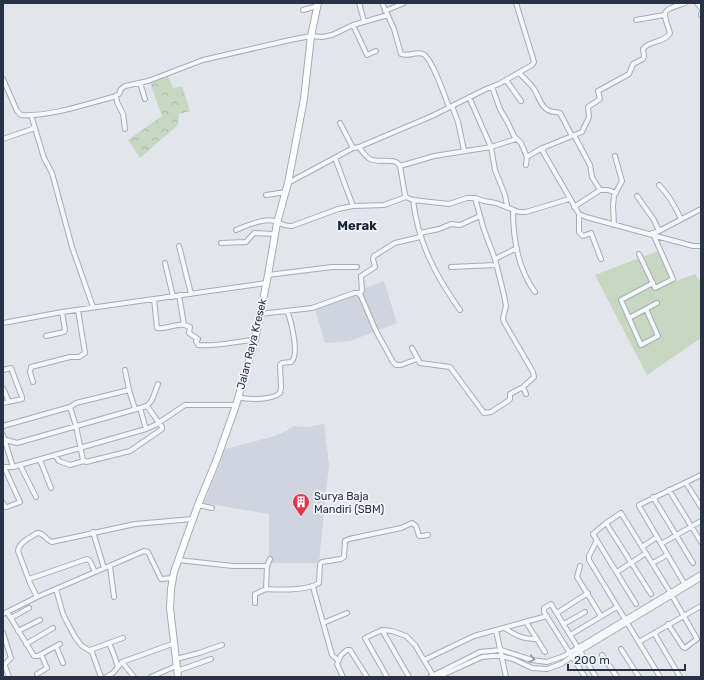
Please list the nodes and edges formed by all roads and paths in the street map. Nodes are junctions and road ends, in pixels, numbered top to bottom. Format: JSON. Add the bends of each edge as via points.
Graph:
{"nodes":[{"id":1,"x":359,"y":3,"type":"edge"},
{"id":2,"x":382,"y":3,"type":"edge"},
{"id":3,"x":404,"y":3,"type":"edge"},
{"id":4,"x":516,"y":3,"type":"edge"},
{"id":5,"x":685,"y":3,"type":"edge"},
{"id":6,"x":697,"y":3,"type":"edge"},
{"id":7,"x":317,"y":4,"type":"edge"},
{"id":8,"x":701,"y":8,"type":"edge"},
{"id":9,"x":303,"y":10,"type":"dead end"},
{"id":10,"x":385,"y":11,"type":"junction"},
{"id":11,"x":664,"y":14,"type":"junction"},
{"id":12,"x":388,"y":15,"type":"junction"},
{"id":13,"x":636,"y":20,"type":"dead end"},
{"id":14,"x":364,"y":22,"type":"junction"},
{"id":15,"x":354,"y":25,"type":"junction"},
{"id":16,"x":311,"y":36,"type":"junction"},
{"id":17,"x":376,"y":51,"type":"dead end"},
{"id":18,"x":519,"y":73,"type":"junction"},
{"id":19,"x":3,"y":79,"type":"edge"},
{"id":20,"x":506,"y":80,"type":"junction"},
{"id":21,"x":140,"y":83,"type":"junction"},
{"id":22,"x":492,"y":87,"type":"junction"},
{"id":23,"x":116,"y":96,"type":"junction"},
{"id":24,"x":469,"y":98,"type":"junction"},
{"id":25,"x":145,"y":99,"type":"dead end"},
{"id":26,"x":521,"y":101,"type":"dead end"},
{"id":27,"x":450,"y":107,"type":"junction"},
{"id":28,"x":31,"y":115,"type":"junction"},
{"id":29,"x":340,"y":123,"type":"dead end"},
{"id":30,"x":35,"y":128,"type":"junction"},
{"id":31,"x":125,"y":129,"type":"dead end"},
{"id":32,"x":573,"y":136,"type":"junction"},
{"id":33,"x":3,"y":139,"type":"edge"},
{"id":34,"x":516,"y":139,"type":"junction"},
{"id":35,"x":359,"y":146,"type":"junction"},
{"id":36,"x":491,"y":147,"type":"junction"},
{"id":37,"x":353,"y":148,"type":"junction"},
{"id":38,"x":542,"y":148,"type":"junction"},
{"id":39,"x":464,"y":150,"type":"junction"},
{"id":40,"x":616,"y":156,"type":"dead end"},
{"id":41,"x":527,"y":157,"type":"junction"},
{"id":42,"x":335,"y":158,"type":"junction"},
{"id":43,"x":526,"y":165,"type":"dead end"},
{"id":44,"x":400,"y":166,"type":"junction"},
{"id":45,"x":288,"y":183,"type":"junction"},
{"id":46,"x":659,"y":184,"type":"dead end"},
{"id":47,"x":600,"y":190,"type":"junction"},
{"id":48,"x":286,"y":192,"type":"junction"},
{"id":49,"x":616,"y":193,"type":"junction"},
{"id":50,"x":266,"y":195,"type":"dead end"},
{"id":51,"x":637,"y":196,"type":"dead end"},
{"id":52,"x":406,"y":197,"type":"junction"},
{"id":53,"x":475,"y":198,"type":"junction"},
{"id":54,"x":569,"y":199,"type":"junction"},
{"id":55,"x":413,"y":200,"type":"junction"},
{"id":56,"x":353,"y":206,"type":"junction"},
{"id":57,"x":507,"y":206,"type":"junction"},
{"id":58,"x":574,"y":206,"type":"junction"},
{"id":59,"x":513,"y":210,"type":"junction"},
{"id":60,"x":701,"y":210,"type":"edge"},
{"id":61,"x":579,"y":214,"type":"junction"},
{"id":62,"x":480,"y":216,"type":"junction"},
{"id":63,"x":681,"y":219,"type":"junction"},
{"id":64,"x":277,"y":223,"type":"junction"},
{"id":65,"x":614,"y":225,"type":"junction"},
{"id":66,"x":236,"y":230,"type":"dead end"},
{"id":67,"x":659,"y":231,"type":"junction"},
{"id":68,"x":275,"y":234,"type":"junction"},
{"id":69,"x":649,"y":234,"type":"junction"},
{"id":70,"x":420,"y":235,"type":"junction"},
{"id":71,"x":654,"y":236,"type":"junction"},
{"id":72,"x":221,"y":243,"type":"dead end"},
{"id":73,"x":179,"y":246,"type":"dead end"},
{"id":74,"x":701,"y":246,"type":"edge"},
{"id":75,"x":517,"y":248,"type":"junction"},
{"id":76,"x":639,"y":254,"type":"dead end"},
{"id":77,"x":495,"y":259,"type":"junction"},
{"id":78,"x":601,"y":259,"type":"dead end"},
{"id":79,"x":165,"y":263,"type":"dead end"},
{"id":80,"x":496,"y":264,"type":"junction"},
{"id":81,"x":357,"y":267,"type":"dead end"},
{"id":82,"x":451,"y":267,"type":"dead end"},
{"id":83,"x":268,"y":274,"type":"junction"},
{"id":84,"x":266,"y":282,"type":"junction"},
{"id":85,"x":652,"y":283,"type":"junction"},
{"id":86,"x":535,"y":292,"type":"dead end"},
{"id":87,"x":191,"y":294,"type":"junction"},
{"id":88,"x":360,"y":294,"type":"junction"},
{"id":89,"x":179,"y":295,"type":"junction"},
{"id":90,"x":173,"y":297,"type":"junction"},
{"id":91,"x":154,"y":299,"type":"junction"},
{"id":92,"x":657,"y":303,"type":"dead end"},
{"id":93,"x":93,"y":307,"type":"junction"},
{"id":94,"x":646,"y":309,"type":"junction"},
{"id":95,"x":78,"y":310,"type":"junction"},
{"id":96,"x":460,"y":310,"type":"dead end"},
{"id":97,"x":287,"y":311,"type":"junction"},
{"id":98,"x":62,"y":312,"type":"junction"},
{"id":99,"x":260,"y":314,"type":"junction"},
{"id":100,"x":629,"y":318,"type":"junction"},
{"id":101,"x":3,"y":324,"type":"edge"},
{"id":102,"x":184,"y":325,"type":"junction"},
{"id":103,"x":46,"y":336,"type":"dead end"},
{"id":104,"x":254,"y":340,"type":"junction"},
{"id":105,"x":412,"y":348,"type":"dead end"},
{"id":106,"x":417,"y":359,"type":"junction"},
{"id":107,"x":3,"y":370,"type":"edge"},
{"id":108,"x":125,"y":370,"type":"dead end"},
{"id":109,"x":33,"y":382,"type":"dead end"},
{"id":110,"x":158,"y":384,"type":"dead end"},
{"id":111,"x":523,"y":387,"type":"junction"},
{"id":112,"x":3,"y":388,"type":"edge"},
{"id":113,"x":129,"y":390,"type":"junction"},
{"id":114,"x":526,"y":394,"type":"dead end"},
{"id":115,"x":238,"y":398,"type":"junction"},
{"id":116,"x":9,"y":402,"type":"junction"},
{"id":117,"x":3,"y":403,"type":"edge"},
{"id":118,"x":236,"y":405,"type":"junction"},
{"id":119,"x":147,"y":406,"type":"junction"},
{"id":120,"x":70,"y":407,"type":"junction"},
{"id":121,"x":140,"y":408,"type":"junction"},
{"id":122,"x":135,"y":409,"type":"junction"},
{"id":123,"x":159,"y":422,"type":"junction"},
{"id":124,"x":3,"y":426,"type":"edge"},
{"id":125,"x":76,"y":426,"type":"junction"},
{"id":126,"x":146,"y":429,"type":"junction"},
{"id":127,"x":3,"y":438,"type":"edge"},
{"id":128,"x":17,"y":443,"type":"junction"},
{"id":129,"x":6,"y":447,"type":"junction"},
{"id":130,"x":81,"y":448,"type":"junction"},
{"id":131,"x":55,"y":455,"type":"junction"},
{"id":132,"x":40,"y":460,"type":"junction"},
{"id":133,"x":84,"y":462,"type":"junction"},
{"id":134,"x":20,"y":465,"type":"junction"},
{"id":135,"x":4,"y":467,"type":"edge"},
{"id":136,"x":13,"y":467,"type":"junction"},
{"id":137,"x":701,"y":475,"type":"edge"},
{"id":138,"x":686,"y":483,"type":"junction"},
{"id":139,"x":51,"y":488,"type":"dead end"},
{"id":140,"x":670,"y":490,"type":"junction"},
{"id":141,"x":36,"y":497,"type":"dead end"},
{"id":142,"x":653,"y":497,"type":"junction"},
{"id":143,"x":3,"y":502,"type":"edge"},
{"id":144,"x":198,"y":505,"type":"junction"},
{"id":145,"x":701,"y":507,"type":"edge"},
{"id":146,"x":212,"y":508,"type":"dead end"},
{"id":147,"x":193,"y":519,"type":"junction"},
{"id":148,"x":701,"y":521,"type":"edge"},
{"id":149,"x":606,"y":523,"type":"junction"},
{"id":150,"x":692,"y":526,"type":"junction"},
{"id":151,"x":93,"y":532,"type":"junction"},
{"id":152,"x":428,"y":535,"type":"dead end"},
{"id":153,"x":676,"y":535,"type":"junction"},
{"id":154,"x":657,"y":537,"type":"junction"},
{"id":155,"x":597,"y":540,"type":"junction"},
{"id":156,"x":701,"y":542,"type":"edge"},
{"id":157,"x":661,"y":544,"type":"junction"},
{"id":158,"x":642,"y":547,"type":"junction"},
{"id":159,"x":646,"y":553,"type":"junction"},
{"id":160,"x":667,"y":555,"type":"junction"},
{"id":161,"x":270,"y":559,"type":"dead end"},
{"id":162,"x":178,"y":560,"type":"junction"},
{"id":163,"x":631,"y":562,"type":"junction"},
{"id":164,"x":693,"y":563,"type":"dead end"},
{"id":165,"x":653,"y":564,"type":"junction"},
{"id":166,"x":110,"y":566,"type":"junction"},
{"id":167,"x":267,"y":566,"type":"junction"},
{"id":168,"x":580,"y":566,"type":"dead end"},
{"id":169,"x":104,"y":568,"type":"junction"},
{"id":170,"x":95,"y":572,"type":"junction"},
{"id":171,"x":617,"y":572,"type":"junction"},
{"id":172,"x":701,"y":574,"type":"edge"},
{"id":173,"x":173,"y":578,"type":"junction"},
{"id":174,"x":701,"y":578,"type":"edge"},
{"id":175,"x":29,"y":579,"type":"junction"},
{"id":176,"x":684,"y":584,"type":"junction"},
{"id":177,"x":313,"y":587,"type":"junction"},
{"id":178,"x":56,"y":589,"type":"junction"},
{"id":179,"x":266,"y":589,"type":"junction"},
{"id":180,"x":588,"y":593,"type":"junction"},
{"id":181,"x":671,"y":593,"type":"junction"},
{"id":182,"x":651,"y":594,"type":"dead end"},
{"id":183,"x":37,"y":597,"type":"junction"},
{"id":184,"x":114,"y":597,"type":"dead end"},
{"id":185,"x":255,"y":603,"type":"dead end"},
{"id":186,"x":636,"y":604,"type":"dead end"},
{"id":187,"x":701,"y":606,"type":"edge"},
{"id":188,"x":617,"y":607,"type":"junction"},
{"id":189,"x":29,"y":608,"type":"dead end"},
{"id":190,"x":585,"y":612,"type":"dead end"},
{"id":191,"x":5,"y":613,"type":"edge"},
{"id":192,"x":347,"y":613,"type":"dead end"},
{"id":193,"x":557,"y":613,"type":"junction"},
{"id":194,"x":547,"y":616,"type":"junction"},
{"id":195,"x":602,"y":616,"type":"junction"},
{"id":196,"x":683,"y":616,"type":"junction"},
{"id":197,"x":11,"y":618,"type":"junction"},
{"id":198,"x":40,"y":620,"type":"dead end"},
{"id":199,"x":626,"y":621,"type":"junction"},
{"id":200,"x":526,"y":622,"type":"junction"},
{"id":201,"x":323,"y":623,"type":"junction"},
{"id":202,"x":564,"y":624,"type":"junction"},
{"id":203,"x":668,"y":624,"type":"junction"},
{"id":204,"x":53,"y":628,"type":"dead end"},
{"id":205,"x":505,"y":628,"type":"junction"},
{"id":206,"x":382,"y":630,"type":"junction"},
{"id":207,"x":496,"y":630,"type":"junction"},
{"id":208,"x":18,"y":631,"type":"junction"},
{"id":209,"x":3,"y":633,"type":"edge"},
{"id":210,"x":654,"y":633,"type":"junction"},
{"id":211,"x":570,"y":635,"type":"junction"},
{"id":212,"x":123,"y":638,"type":"dead end"},
{"id":213,"x":537,"y":639,"type":"junction"},
{"id":214,"x":639,"y":642,"type":"junction"},
{"id":215,"x":109,"y":643,"type":"junction"},
{"id":216,"x":175,"y":643,"type":"junction"},
{"id":217,"x":26,"y":644,"type":"junction"},
{"id":218,"x":60,"y":644,"type":"dead end"},
{"id":219,"x":222,"y":645,"type":"dead end"},
{"id":220,"x":56,"y":646,"type":"junction"},
{"id":221,"x":579,"y":649,"type":"junction"},
{"id":222,"x":90,"y":650,"type":"junction"},
{"id":223,"x":500,"y":650,"type":"junction"},
{"id":224,"x":621,"y":650,"type":"dead end"},
{"id":225,"x":545,"y":652,"type":"dead end"},
{"id":226,"x":41,"y":654,"type":"junction"},
{"id":227,"x":572,"y":654,"type":"junction"},
{"id":228,"x":602,"y":655,"type":"dead end"},
{"id":229,"x":501,"y":656,"type":"junction"},
{"id":230,"x":211,"y":659,"type":"dead end"},
{"id":231,"x":338,"y":660,"type":"junction"},
{"id":232,"x":424,"y":660,"type":"junction"},
{"id":233,"x":122,"y":662,"type":"junction"},
{"id":234,"x":63,"y":663,"type":"dead end"},
{"id":235,"x":118,"y":667,"type":"junction"},
{"id":236,"x":177,"y":668,"type":"edge"},
{"id":237,"x":37,"y":674,"type":"dead end"},
{"id":238,"x":392,"y":674,"type":"dead end"},
{"id":239,"x":114,"y":675,"type":"edge"},
{"id":240,"x":9,"y":677,"type":"edge"},
{"id":241,"x":101,"y":677,"type":"edge"},
{"id":242,"x":106,"y":677,"type":"edge"},
{"id":243,"x":134,"y":677,"type":"edge"},
{"id":244,"x":151,"y":677,"type":"edge"},
{"id":245,"x":343,"y":677,"type":"edge"},
{"id":246,"x":367,"y":677,"type":"edge"},
{"id":247,"x":386,"y":677,"type":"edge"},
{"id":248,"x":409,"y":677,"type":"edge"},
{"id":249,"x":434,"y":677,"type":"edge"},
{"id":250,"x":506,"y":677,"type":"edge"},
{"id":251,"x":585,"y":677,"type":"edge"},
{"id":252,"x":596,"y":677,"type":"edge"},
{"id":253,"x":617,"y":677,"type":"edge"},
{"id":254,"x":638,"y":677,"type":"edge"},
{"id":255,"x":660,"y":677,"type":"edge"},
{"id":256,"x":680,"y":677,"type":"edge"}],
"edges":[{"from":1,"to":14,"type":"street"},
{"from":2,"to":10,"type":"street"},
{"from":3,"to":10,"type":"street"},
{"from":4,"to":18,"type":"street","via":[[534,62]]},
{"from":5,"to":11,"type":"street","via":[[667,9]]},
{"from":6,"to":8,"type":"street"},
{"from":7,"to":9,"type":"street"},
{"from":7,"to":16,"type":"main road","name":"Jalan Raya Kresek"},
{"from":10,"to":12,"type":"street"},
{"from":11,"to":13,"type":"street"},
{"from":11,"to":32,"type":"street","via":[[669,35],[645,46],[643,58],[633,64],[629,74],[599,90],[600,99],[588,107],[589,117],[584,130]]},
{"from":12,"to":14,"type":"street"},
{"from":12,"to":27,"type":"street","via":[[398,38],[401,54],[417,53],[426,56]]},
{"from":14,"to":15,"type":"street"},
{"from":15,"to":16,"type":"street","via":[[322,38]]},
{"from":15,"to":17,"type":"street","via":[[367,55]]},
{"from":16,"to":21,"type":"street","via":[[203,60]]},
{"from":16,"to":45,"type":"main road","name":"Jalan Raya Kresek","via":[[304,99]]},
{"from":18,"to":20,"type":"street"},
{"from":18,"to":32,"type":"street","via":[[533,88],[546,109],[550,112],[560,112]]},
{"from":19,"to":28,"type":"street","via":[[21,115]]},
{"from":20,"to":22,"type":"street"},
{"from":20,"to":26,"type":"street"},
{"from":21,"to":23,"type":"street","via":[[125,86]]},
{"from":21,"to":25,"type":"street"},
{"from":22,"to":24,"type":"street"},
{"from":22,"to":34,"type":"street","via":[[502,114]]},
{"from":23,"to":28,"type":"street","via":[[65,110]]},
{"from":23,"to":31,"type":"street","via":[[123,114]]},
{"from":24,"to":27,"type":"street"},
{"from":24,"to":36,"type":"street"},
{"from":27,"to":35,"type":"street"},
{"from":27,"to":39,"type":"street","via":[[458,122]]},
{"from":28,"to":30,"type":"street"},
{"from":29,"to":37,"type":"street"},
{"from":30,"to":33,"type":"street"},
{"from":30,"to":93,"type":"street","via":[[44,158],[52,173],[72,247]]},
{"from":32,"to":38,"type":"street"},
{"from":32,"to":47,"type":"street","via":[[590,165],[592,176]]},
{"from":34,"to":36,"type":"street"},
{"from":34,"to":41,"type":"street","via":[[522,143]]},
{"from":35,"to":37,"type":"street"},
{"from":35,"to":44,"type":"street","via":[[371,159],[394,161]]},
{"from":36,"to":39,"type":"street"},
{"from":36,"to":57,"type":"street","via":[[495,170]]},
{"from":37,"to":42,"type":"street"},
{"from":38,"to":41,"type":"street"},
{"from":38,"to":54,"type":"street"},
{"from":39,"to":44,"type":"street"},
{"from":40,"to":49,"type":"street","via":[[622,181]]},
{"from":41,"to":43,"type":"street"},
{"from":42,"to":45,"type":"street"},
{"from":42,"to":56,"type":"street"},
{"from":44,"to":52,"type":"street"},
{"from":45,"to":48,"type":"main road","name":"Jalan Raya Kresek"},
{"from":46,"to":63,"type":"street"},
{"from":47,"to":49,"type":"street"},
{"from":47,"to":58,"type":"street"},
{"from":48,"to":50,"type":"street"},
{"from":48,"to":64,"type":"main road","name":"Jalan Raya Kresek"},
{"from":49,"to":65,"type":"street","via":[[612,206]]},
{"from":51,"to":67,"type":"street"},
{"from":52,"to":55,"type":"street"},
{"from":52,"to":56,"type":"street","via":[[384,205]]},
{"from":53,"to":55,"type":"street","via":[[449,204]]},
{"from":53,"to":57,"type":"street"},
{"from":53,"to":62,"type":"street"},
{"from":54,"to":58,"type":"street"},
{"from":54,"to":59,"type":"street","via":[[526,212]]},
{"from":55,"to":70,"type":"street"},
{"from":56,"to":64,"type":"street","via":[[292,226],[286,227]]},
{"from":57,"to":59,"type":"street"},
{"from":58,"to":61,"type":"street"},
{"from":59,"to":75,"type":"street"},
{"from":60,"to":63,"type":"street"},
{"from":61,"to":65,"type":"street"},
{"from":61,"to":78,"type":"street","via":[[579,232],[583,236],[591,233]]},
{"from":62,"to":70,"type":"street","via":[[460,225],[451,224]]},
{"from":62,"to":77,"type":"street"},
{"from":63,"to":67,"type":"street"},
{"from":64,"to":66,"type":"street","via":[[271,220]]},
{"from":64,"to":68,"type":"main road","name":"Jalan Raya Kresek"},
{"from":65,"to":69,"type":"street"},
{"from":67,"to":69,"type":"street"},
{"from":68,"to":72,"type":"street","via":[[257,233],[246,242]]},
{"from":68,"to":83,"type":"main road","name":"Jalan Raya Kresek"},
{"from":69,"to":71,"type":"street"},
{"from":70,"to":88,"type":"street","via":[[395,243],[374,256],[375,267],[361,276]]},
{"from":70,"to":96,"type":"street","via":[[431,265]]},
{"from":71,"to":74,"type":"street"},
{"from":71,"to":85,"type":"street","via":[[673,279],[655,288]]},
{"from":73,"to":87,"type":"street"},
{"from":75,"to":77,"type":"street"},
{"from":75,"to":86,"type":"street","via":[[525,277]]},
{"from":76,"to":85,"type":"street"},
{"from":77,"to":80,"type":"street"},
{"from":79,"to":90,"type":"street"},
{"from":80,"to":82,"type":"street"},
{"from":80,"to":111,"type":"street","via":[[506,306],[504,322],[534,375]]},
{"from":81,"to":83,"type":"street","via":[[332,266]]},
{"from":83,"to":84,"type":"main road","name":"Jalan Raya Kresek"},
{"from":84,"to":87,"type":"street"},
{"from":84,"to":99,"type":"main road","name":"Jalan Raya Kresek"},
{"from":85,"to":100,"type":"street","via":[[621,300]]},
{"from":87,"to":89,"type":"street"},
{"from":88,"to":97,"type":"street","via":[[354,293],[312,308]]},
{"from":88,"to":106,"type":"street","via":[[393,362],[401,365]]},
{"from":89,"to":90,"type":"street"},
{"from":89,"to":102,"type":"street"},
{"from":90,"to":91,"type":"street"},
{"from":91,"to":93,"type":"street"},
{"from":91,"to":102,"type":"street","via":[[157,328]]},
{"from":92,"to":94,"type":"street"},
{"from":93,"to":95,"type":"street"},
{"from":94,"to":100,"type":"street"},
{"from":94,"to":100,"type":"street","via":[[658,336],[641,345]]},
{"from":95,"to":98,"type":"street"},
{"from":95,"to":109,"type":"street","via":[[85,353],[31,367]]},
{"from":97,"to":99,"type":"street"},
{"from":97,"to":115,"type":"street","via":[[293,330],[294,358],[291,362],[280,365],[280,393],[265,398]]},
{"from":98,"to":101,"type":"street"},
{"from":98,"to":103,"type":"street","via":[[64,332]]},
{"from":99,"to":104,"type":"main road","name":"Jalan Raya Kresek"},
{"from":102,"to":104,"type":"street","via":[[190,327],[189,333],[198,338],[198,345]]},
{"from":104,"to":115,"type":"main road","name":"Jalan Raya Kresek"},
{"from":105,"to":106,"type":"street"},
{"from":106,"to":111,"type":"street","via":[[422,364],[450,367],[484,413],[491,412],[508,401],[510,394]]},
{"from":107,"to":116,"type":"street","via":[[11,368],[22,397]]},
{"from":108,"to":113,"type":"street"},
{"from":110,"to":119,"type":"street"},
{"from":111,"to":114,"type":"street"},
{"from":112,"to":116,"type":"street"},
{"from":113,"to":120,"type":"street","via":[[76,403]]},
{"from":113,"to":122,"type":"street"},
{"from":115,"to":118,"type":"main road","name":"Jalan Raya Kresek"},
{"from":116,"to":117,"type":"street"},
{"from":118,"to":123,"type":"street","via":[[185,405]]},
{"from":118,"to":144,"type":"main road","name":"Jalan Raya Kresek"},
{"from":119,"to":121,"type":"street"},
{"from":119,"to":123,"type":"street"},
{"from":120,"to":124,"type":"street"},
{"from":120,"to":125,"type":"street"},
{"from":121,"to":122,"type":"street"},
{"from":121,"to":126,"type":"street"},
{"from":122,"to":125,"type":"street"},
{"from":123,"to":126,"type":"street"},
{"from":123,"to":133,"type":"street","via":[[162,429],[130,452]]},
{"from":125,"to":128,"type":"street"},
{"from":125,"to":130,"type":"street"},
{"from":126,"to":130,"type":"street"},
{"from":127,"to":128,"type":"street"},
{"from":127,"to":129,"type":"street"},
{"from":128,"to":129,"type":"street"},
{"from":129,"to":136,"type":"street"},
{"from":130,"to":131,"type":"street"},
{"from":130,"to":133,"type":"street"},
{"from":131,"to":132,"type":"street"},
{"from":131,"to":133,"type":"street","via":[[59,461],[70,465]]},
{"from":132,"to":134,"type":"street"},
{"from":132,"to":139,"type":"street"},
{"from":134,"to":136,"type":"street"},
{"from":134,"to":141,"type":"street"},
{"from":135,"to":136,"type":"street"},
{"from":135,"to":143,"type":"street","via":[[20,502],[7,507]]},
{"from":137,"to":138,"type":"street"},
{"from":138,"to":140,"type":"street"},
{"from":138,"to":145,"type":"street"},
{"from":140,"to":142,"type":"street"},
{"from":140,"to":150,"type":"street"},
{"from":142,"to":153,"type":"street"},
{"from":142,"to":154,"type":"street","via":[[639,506]]},
{"from":144,"to":146,"type":"street"},
{"from":144,"to":147,"type":"main road","name":"Jalan Raya Kresek"},
{"from":147,"to":151,"type":"street","via":[[135,524]]},
{"from":147,"to":162,"type":"main road","name":"Jalan Raya Kresek"},
{"from":148,"to":150,"type":"street"},
{"from":149,"to":155,"type":"street","via":[[594,533]]},
{"from":149,"to":158,"type":"street","via":[[622,513]]},
{"from":149,"to":163,"type":"street"},
{"from":150,"to":153,"type":"street"},
{"from":150,"to":156,"type":"street"},
{"from":151,"to":169,"type":"street"},
{"from":151,"to":175,"type":"street","via":[[52,542],[39,533],[25,541],[18,551]]},
{"from":152,"to":177,"type":"street","via":[[419,536],[416,526],[412,524],[349,539],[345,541],[344,557],[320,564],[320,582]]},
{"from":153,"to":157,"type":"street"},
{"from":153,"to":164,"type":"street"},
{"from":154,"to":157,"type":"street"},
{"from":154,"to":158,"type":"street"},
{"from":155,"to":171,"type":"street"},
{"from":155,"to":188,"type":"street","via":[[588,556],[589,560]]},
{"from":157,"to":160,"type":"street"},
{"from":158,"to":159,"type":"street"},
{"from":159,"to":163,"type":"street"},
{"from":159,"to":165,"type":"street"},
{"from":160,"to":165,"type":"street"},
{"from":160,"to":176,"type":"street"},
{"from":161,"to":167,"type":"street"},
{"from":162,"to":167,"type":"street","via":[[233,566]]},
{"from":162,"to":173,"type":"main road","name":"Jalan Raya Kresek"},
{"from":163,"to":171,"type":"street"},
{"from":163,"to":182,"type":"street"},
{"from":165,"to":181,"type":"street"},
{"from":166,"to":169,"type":"street"},
{"from":166,"to":173,"type":"street","via":[[146,551],[161,579]]},
{"from":166,"to":184,"type":"street"},
{"from":167,"to":179,"type":"street"},
{"from":168,"to":180,"type":"street","via":[[577,577]]},
{"from":169,"to":170,"type":"street"},
{"from":170,"to":175,"type":"street","via":[[88,559]]},
{"from":170,"to":178,"type":"street"},
{"from":171,"to":186,"type":"street"},
{"from":172,"to":176,"type":"street"},
{"from":173,"to":216,"type":"main road","name":"Jalan Raya Kresek","via":[[170,608]]},
{"from":174,"to":181,"type":"street"},
{"from":175,"to":183,"type":"street"},
{"from":176,"to":181,"type":"street"},
{"from":177,"to":179,"type":"street"},
{"from":177,"to":201,"type":"street"},
{"from":178,"to":183,"type":"street"},
{"from":178,"to":222,"type":"street","via":[[63,614],[75,637],[82,646]]},
{"from":179,"to":185,"type":"street","via":[[255,594]]},
{"from":180,"to":193,"type":"street"},
{"from":180,"to":195,"type":"street"},
{"from":181,"to":196,"type":"street"},
{"from":181,"to":199,"type":"street"},
{"from":183,"to":191,"type":"street"},
{"from":187,"to":196,"type":"street"},
{"from":188,"to":195,"type":"street"},
{"from":188,"to":199,"type":"street"},
{"from":189,"to":197,"type":"street"},
{"from":190,"to":202,"type":"street"},
{"from":191,"to":197,"type":"street"},
{"from":192,"to":201,"type":"street"},
{"from":193,"to":194,"type":"street","via":[[551,604],[544,608]]},
{"from":193,"to":202,"type":"street"},
{"from":194,"to":200,"type":"street"},
{"from":194,"to":227,"type":"street"},
{"from":195,"to":211,"type":"street"},
{"from":196,"to":203,"type":"street"},
{"from":196,"to":203,"type":"street","via":[[697,639],[685,648]]},
{"from":197,"to":208,"type":"street"},
{"from":198,"to":208,"type":"street"},
{"from":199,"to":214,"type":"street"},
{"from":199,"to":221,"type":"street"},
{"from":200,"to":205,"type":"street"},
{"from":200,"to":213,"type":"street"},
{"from":201,"to":231,"type":"street","via":[[332,654]]},
{"from":202,"to":211,"type":"street"},
{"from":203,"to":210,"type":"street"},
{"from":204,"to":217,"type":"street"},
{"from":205,"to":207,"type":"street"},
{"from":205,"to":213,"type":"street","via":[[516,636]]},
{"from":206,"to":232,"type":"street","via":[[406,636]]},
{"from":206,"to":247,"type":"street","via":[[366,638]]},
{"from":206,"to":248,"type":"street"},
{"from":207,"to":223,"type":"street"},
{"from":207,"to":232,"type":"street","via":[[474,636]]},
{"from":208,"to":217,"type":"street"},
{"from":209,"to":240,"type":"street","via":[[12,658],[5,664]]},
{"from":210,"to":214,"type":"street"},
{"from":210,"to":256,"type":"street"},
{"from":211,"to":221,"type":"street"},
{"from":212,"to":215,"type":"street"},
{"from":213,"to":225,"type":"street"},
{"from":214,"to":255,"type":"street"},
{"from":215,"to":222,"type":"street"},
{"from":215,"to":235,"type":"street"},
{"from":216,"to":233,"type":"street"},
{"from":216,"to":236,"type":"main road","name":"Jalan Raya Kresek"},
{"from":217,"to":226,"type":"street","via":[[34,656]]},
{"from":218,"to":220,"type":"street"},
{"from":219,"to":236,"type":"street","via":[[199,654]]},
{"from":220,"to":226,"type":"street"},
{"from":220,"to":234,"type":"street"},
{"from":221,"to":227,"type":"street"},
{"from":221,"to":252,"type":"street"},
{"from":222,"to":241,"type":"street"},
{"from":223,"to":227,"type":"street","one_way":true,"via":[[547,662]]},
{"from":223,"to":229,"type":"street"},
{"from":223,"to":249,"type":"street","via":[[480,652]]},
{"from":224,"to":254,"type":"street"},
{"from":226,"to":237,"type":"street","via":[[47,668]]},
{"from":227,"to":229,"type":"street","via":[[561,664],[547,669],[532,668]]},
{"from":227,"to":251,"type":"street"},
{"from":228,"to":253,"type":"street"},
{"from":229,"to":249,"type":"street","via":[[482,657]]},
{"from":229,"to":250,"type":"street"},
{"from":230,"to":236,"type":"street"},
{"from":231,"to":245,"type":"street","via":[[337,666]]},
{"from":231,"to":246,"type":"street","via":[[345,651],[350,650]]},
{"from":232,"to":249,"type":"street"},
{"from":233,"to":235,"type":"street"},
{"from":233,"to":243,"type":"street"},
{"from":235,"to":239,"type":"street"},
{"from":236,"to":244,"type":"street"},
{"from":238,"to":247,"type":"street"},
{"from":239,"to":242,"type":"street"}]}
